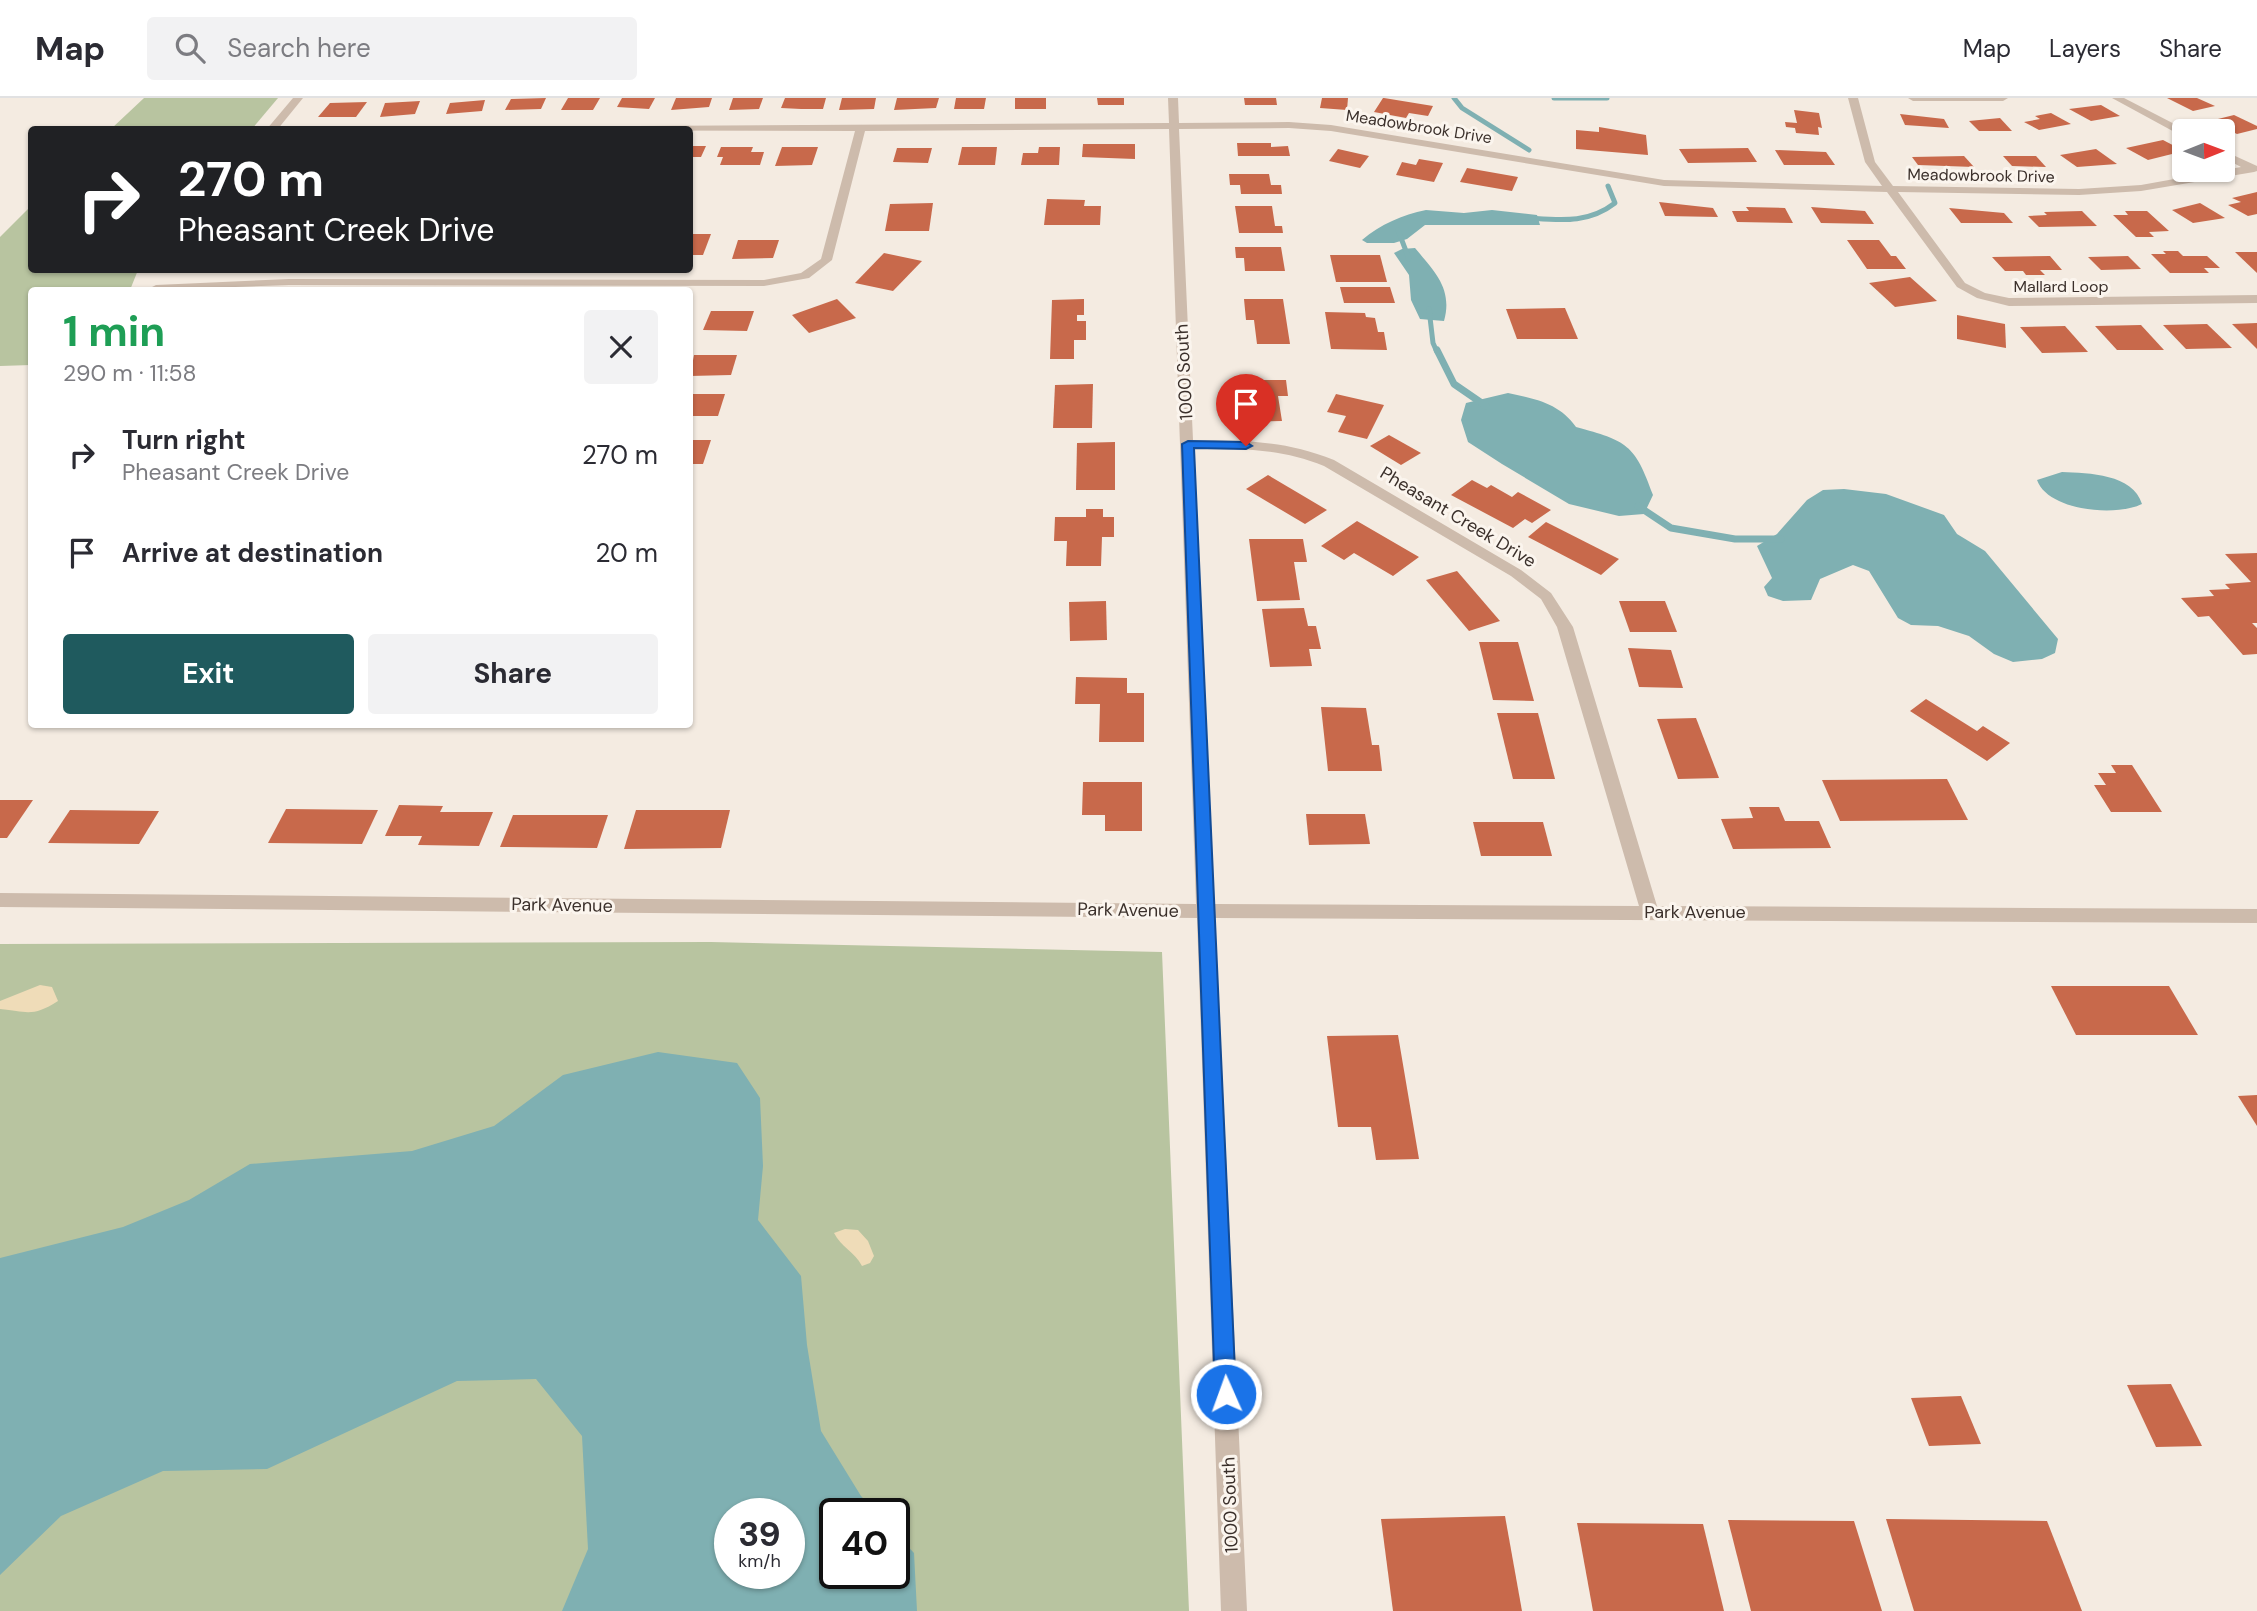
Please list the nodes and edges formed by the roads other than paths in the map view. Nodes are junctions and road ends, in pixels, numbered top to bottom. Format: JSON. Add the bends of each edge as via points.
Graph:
{"nodes":[{"id":1,"x":298,"y":98,"type":"edge"},
{"id":2,"x":1173,"y":98,"type":"edge"},
{"id":3,"x":1853,"y":98,"type":"edge"},
{"id":4,"x":1913,"y":98,"type":"edge"},
{"id":5,"x":2003,"y":98,"type":"edge"},
{"id":6,"x":2117,"y":98,"type":"edge"},
{"id":7,"x":1173,"y":125,"type":"junction"},
{"id":8,"x":274,"y":126,"type":"edge"},
{"id":9,"x":861,"y":127,"type":"junction"},
{"id":10,"x":2172,"y":127,"type":"edge"},
{"id":11,"x":693,"y":128,"type":"edge"},
{"id":12,"x":2235,"y":160,"type":"edge"},
{"id":13,"x":2254,"y":169,"type":"edge"},
{"id":14,"x":1888,"y":189,"type":"junction"},
{"id":15,"x":157,"y":285,"type":"edge"},
{"id":16,"x":438,"y":286,"type":"edge"},
{"id":17,"x":664,"y":287,"type":"edge"},
{"id":18,"x":2257,"y":299,"type":"edge"},
{"id":19,"x":1188,"y":444,"type":"junction"},
{"id":20,"x":0,"y":900,"type":"edge"},
{"id":21,"x":1206,"y":911,"type":"junction"},
{"id":22,"x":1650,"y":911,"type":"junction"},
{"id":23,"x":2257,"y":916,"type":"edge"},
{"id":24,"x":1234,"y":1611,"type":"edge"}],
"edges":[{"from":1,"to":8,"type":"street"},
{"from":2,"to":7,"type":"street","name":"1000 South"},
{"from":3,"to":14,"type":"street","name":"Mallard Loop","via":[[1870,162]]},
{"from":4,"to":5,"type":"street"},
{"from":6,"to":10,"type":"street"},
{"from":7,"to":9,"type":"street","name":"Meadowbrook Drive"},
{"from":7,"to":14,"type":"street","name":"Meadowbrook Drive","via":[[1331,128],[1664,183]]},
{"from":7,"to":19,"type":"street","name":"1000 South"},
{"from":9,"to":11,"type":"street","name":"Meadowbrook Drive"},
{"from":9,"to":17,"type":"street","via":[[826,260],[805,276],[764,283]]},
{"from":12,"to":13,"type":"street"},
{"from":13,"to":14,"type":"street","name":"Meadowbrook Drive","via":[[2129,189],[2079,192]]},
{"from":14,"to":18,"type":"street","name":"Mallard Loop","via":[[1961,285],[1981,296],[2009,302]]},
{"from":15,"to":16,"type":"street"},
{"from":16,"to":17,"type":"street"},
{"from":19,"to":21,"type":"street","name":"1000 South"},
{"from":19,"to":22,"type":"street","name":"Pheasant Creek Drive","via":[[1299,450],[1516,573],[1546,596],[1565,627]]},
{"from":20,"to":21,"type":"street","name":"Park Avenue"},
{"from":21,"to":22,"type":"street","name":"Park Avenue"},
{"from":21,"to":24,"type":"street","name":"1000 South"},
{"from":22,"to":23,"type":"street","name":"Park Avenue"}]}
